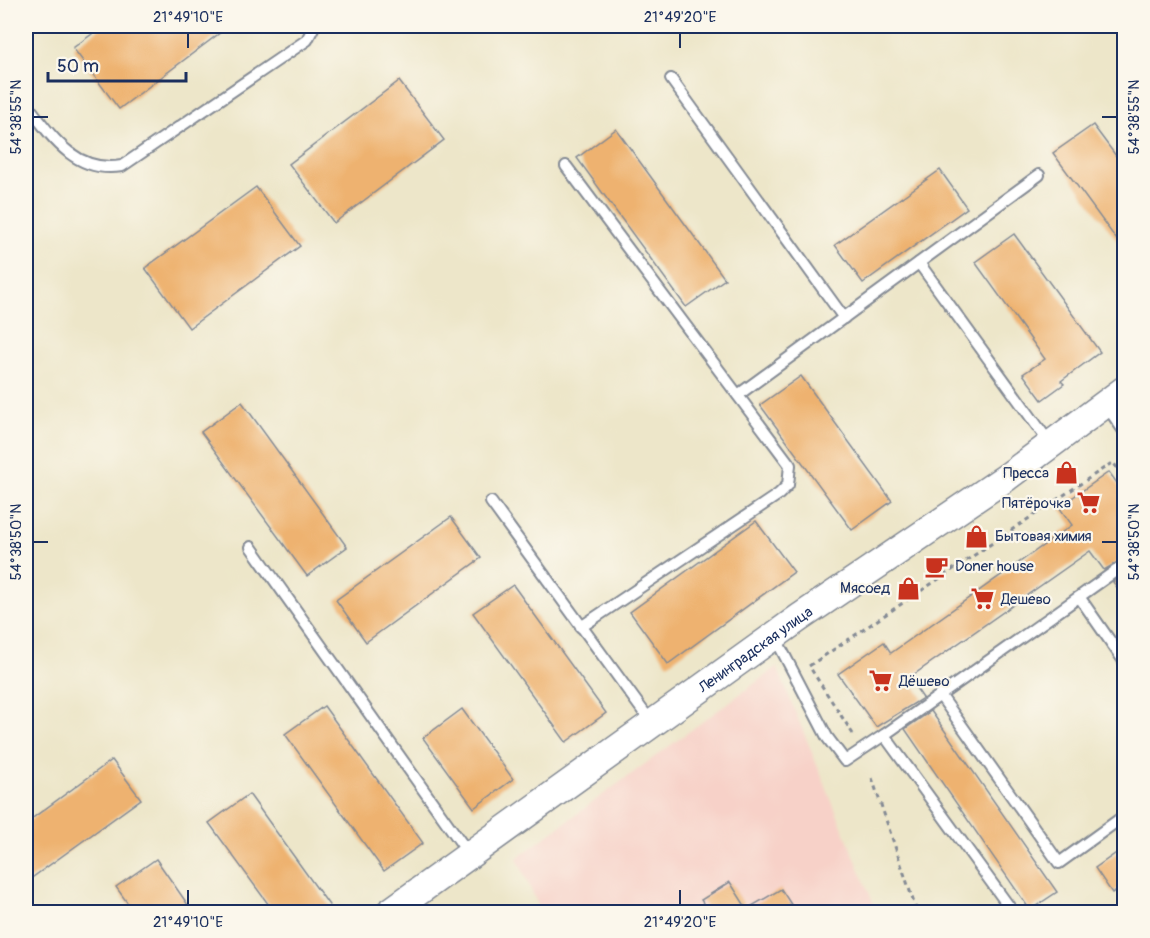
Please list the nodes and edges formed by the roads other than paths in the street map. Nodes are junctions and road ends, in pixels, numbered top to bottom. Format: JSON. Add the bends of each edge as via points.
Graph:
{"nodes":[{"id":1,"x":314,"y":26,"type":"edge"},
{"id":2,"x":671,"y":80,"type":"dead end"},
{"id":3,"x":26,"y":104,"type":"edge"},
{"id":4,"x":566,"y":166,"type":"dead end"},
{"id":5,"x":1039,"y":175,"type":"dead end"},
{"id":6,"x":919,"y":263,"type":"junction"},
{"id":7,"x":844,"y":318,"type":"junction"},
{"id":8,"x":738,"y":395,"type":"junction"},
{"id":9,"x":1115,"y":398,"type":"edge"},
{"id":10,"x":1125,"y":430,"type":"edge"},
{"id":11,"x":1051,"y":445,"type":"junction"},
{"id":12,"x":491,"y":502,"type":"dead end"},
{"id":13,"x":251,"y":546,"type":"dead end"},
{"id":14,"x":1125,"y":565,"type":"edge"},
{"id":15,"x":1080,"y":598,"type":"junction"},
{"id":16,"x":581,"y":627,"type":"junction"},
{"id":17,"x":775,"y":636,"type":"junction"},
{"id":18,"x":1125,"y":661,"type":"edge"},
{"id":19,"x":940,"y":695,"type":"junction"},
{"id":20,"x":653,"y":725,"type":"junction"},
{"id":21,"x":884,"y":735,"type":"junction"},
{"id":22,"x":1125,"y":816,"type":"edge"},
{"id":23,"x":469,"y":855,"type":"junction"},
{"id":24,"x":390,"y":912,"type":"edge"},
{"id":25,"x":1012,"y":912,"type":"edge"}],
"edges":[{"from":1,"to":3,"type":"lane","via":[[307,40],[122,166],[93,166],[76,159]]},
{"from":2,"to":7,"type":"lane"},
{"from":4,"to":8,"type":"lane"},
{"from":5,"to":6,"type":"lane"},
{"from":6,"to":7,"type":"lane"},
{"from":6,"to":11,"type":"lane"},
{"from":7,"to":8,"type":"lane"},
{"from":8,"to":16,"type":"lane","via":[[790,465],[788,485]]},
{"from":9,"to":10,"type":"lane"},
{"from":9,"to":11,"type":"street","name":"Ленинградская улица"},
{"from":11,"to":17,"type":"street","name":"Ленинградская улица"},
{"from":12,"to":16,"type":"lane"},
{"from":13,"to":23,"type":"lane"},
{"from":14,"to":15,"type":"lane"},
{"from":15,"to":18,"type":"lane"},
{"from":15,"to":19,"type":"lane"},
{"from":16,"to":20,"type":"lane"},
{"from":17,"to":20,"type":"street","name":"Ленинградская улица"},
{"from":17,"to":21,"type":"lane","via":[[827,737],[845,761]]},
{"from":19,"to":21,"type":"lane"},
{"from":19,"to":22,"type":"lane","via":[[1059,863]]},
{"from":20,"to":23,"type":"street","name":"Ленинградская улица"},
{"from":21,"to":25,"type":"lane"},
{"from":23,"to":24,"type":"street","name":"Ленинградская улица"}]}
